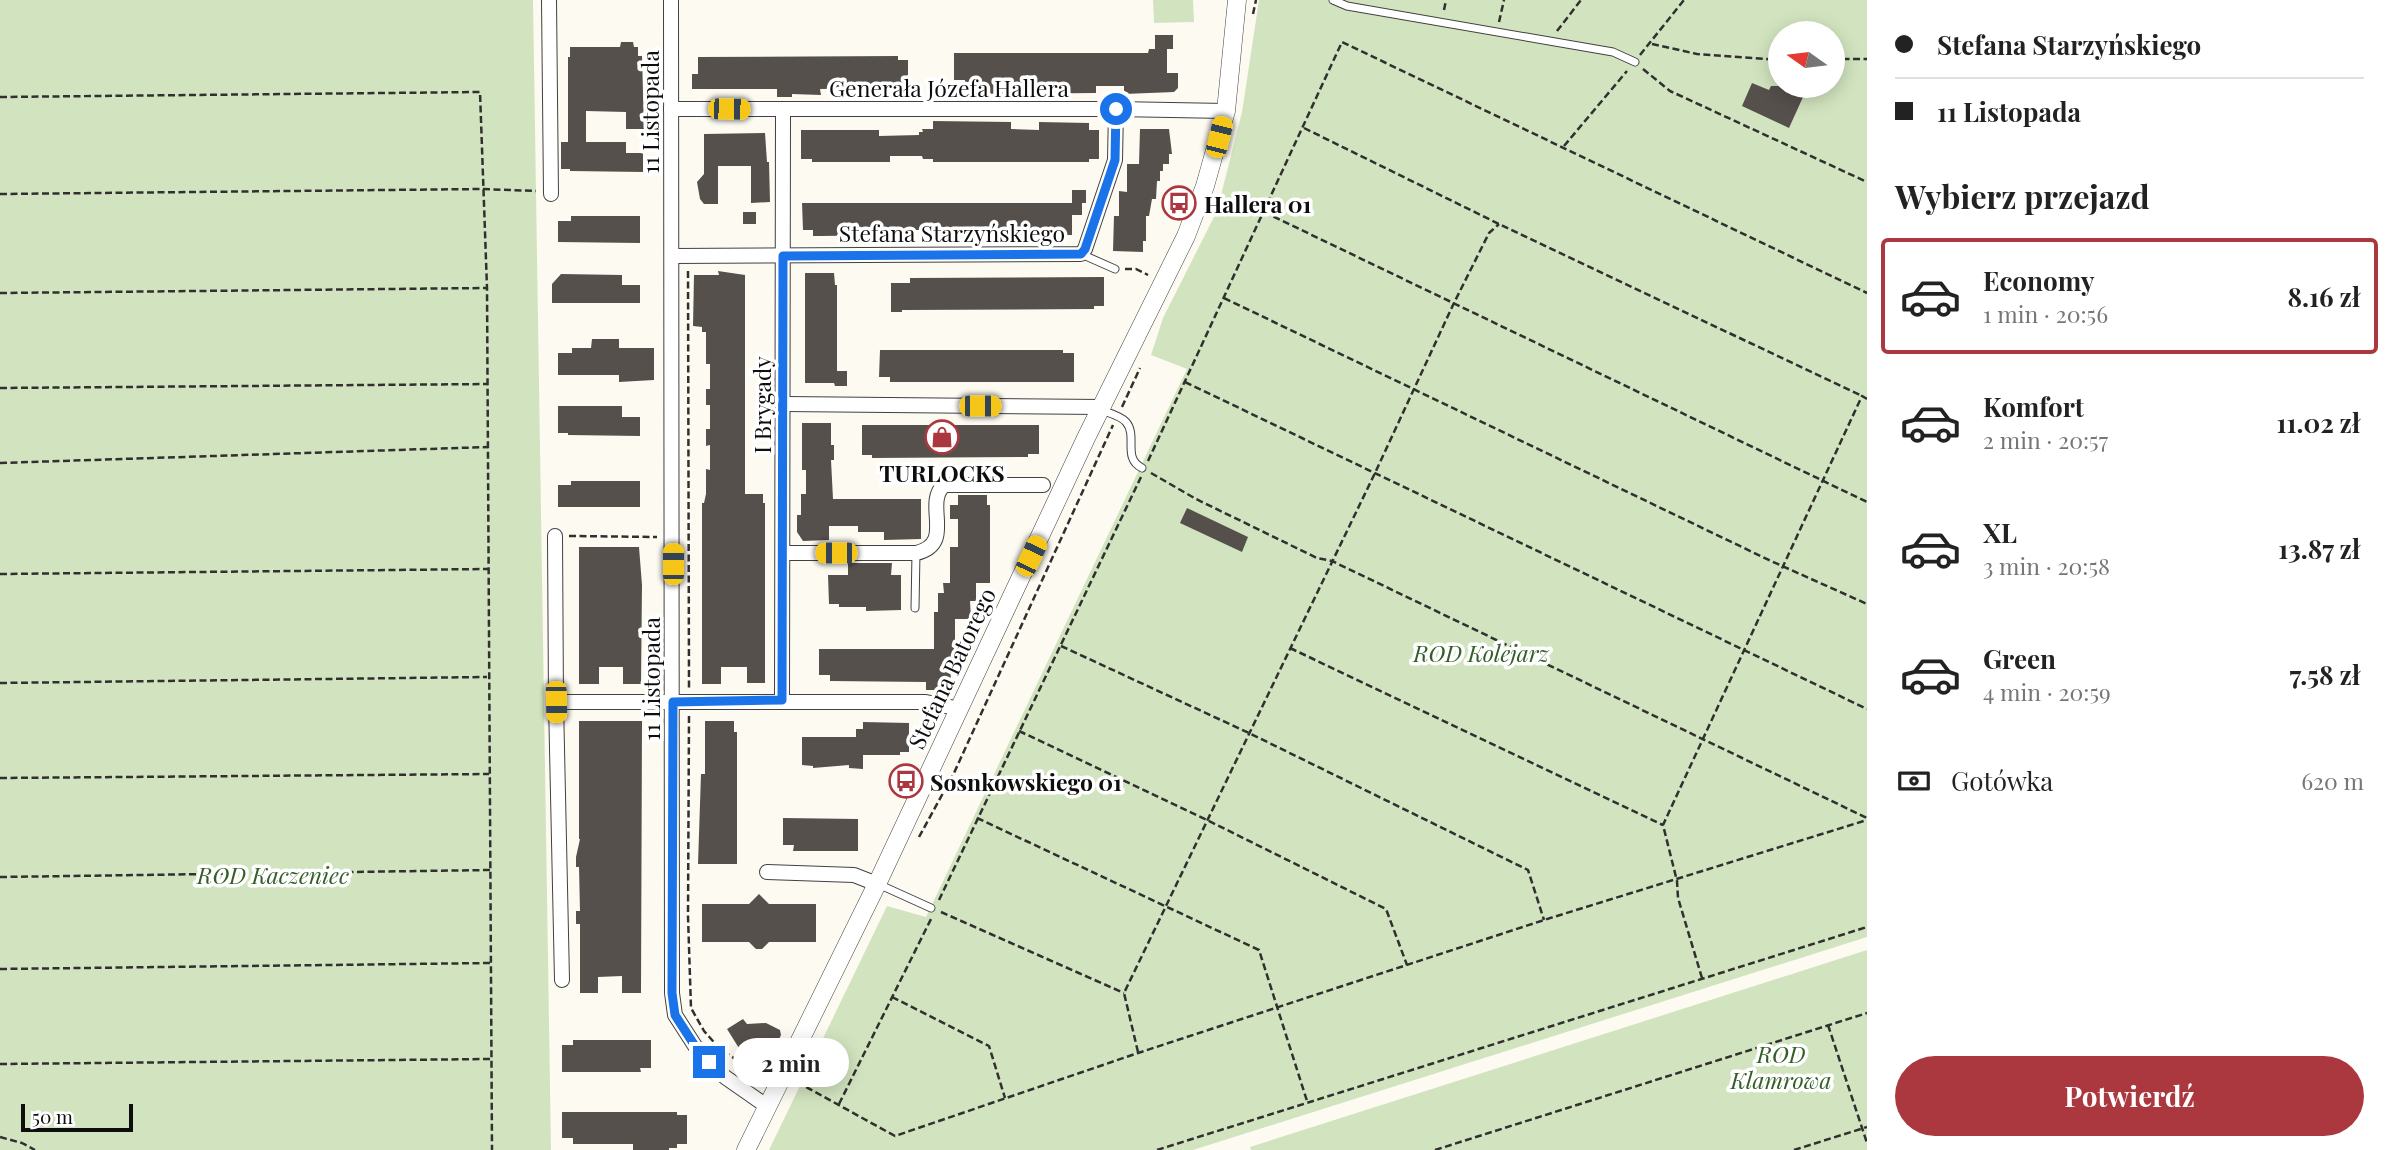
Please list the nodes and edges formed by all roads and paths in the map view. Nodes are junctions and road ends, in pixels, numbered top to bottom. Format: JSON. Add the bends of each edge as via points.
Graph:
{"nodes":[{"id":1,"x":549,"y":0,"type":"edge"},
{"id":2,"x":671,"y":0,"type":"edge"},
{"id":3,"x":1237,"y":0,"type":"edge"},
{"id":4,"x":1333,"y":0,"type":"edge"},
{"id":5,"x":1504,"y":0,"type":"edge"},
{"id":6,"x":1581,"y":0,"type":"edge"},
{"id":7,"x":1684,"y":0,"type":"edge"},
{"id":8,"x":1497,"y":32,"type":"junction"},
{"id":9,"x":1549,"y":42,"type":"junction"},
{"id":10,"x":1650,"y":43,"type":"junction"},
{"id":11,"x":1867,"y":58,"type":"edge"},
{"id":12,"x":1768,"y":59,"type":"edge"},
{"id":13,"x":1845,"y":59,"type":"edge"},
{"id":14,"x":1635,"y":62,"type":"junction"},
{"id":15,"x":0,"y":97,"type":"edge"},
{"id":16,"x":671,"y":109,"type":"junction"},
{"id":17,"x":1116,"y":109,"type":"junction"},
{"id":18,"x":783,"y":110,"type":"junction"},
{"id":19,"x":1226,"y":111,"type":"junction"},
{"id":20,"x":1304,"y":128,"type":"junction"},
{"id":21,"x":1564,"y":146,"type":"junction"},
{"id":22,"x":1867,"y":182,"type":"edge"},
{"id":23,"x":483,"y":189,"type":"junction"},
{"id":24,"x":0,"y":194,"type":"edge"},
{"id":25,"x":551,"y":200,"type":"joint"},
{"id":26,"x":1264,"y":212,"type":"junction"},
{"id":27,"x":1499,"y":224,"type":"junction"},
{"id":28,"x":1081,"y":254,"type":"junction"},
{"id":29,"x":691,"y":255,"type":"junction"},
{"id":30,"x":672,"y":256,"type":"junction"},
{"id":31,"x":783,"y":256,"type":"junction"},
{"id":32,"x":1115,"y":269,"type":"joint"},
{"id":33,"x":1148,"y":275,"type":"dead end"},
{"id":34,"x":487,"y":288,"type":"junction"},
{"id":35,"x":0,"y":293,"type":"edge"},
{"id":36,"x":1867,"y":293,"type":"edge"},
{"id":37,"x":1224,"y":298,"type":"junction"},
{"id":38,"x":1453,"y":305,"type":"junction"},
{"id":39,"x":1185,"y":382,"type":"junction"},
{"id":40,"x":488,"y":384,"type":"junction"},
{"id":41,"x":0,"y":388,"type":"edge"},
{"id":42,"x":1413,"y":389,"type":"junction"},
{"id":43,"x":1862,"y":396,"type":"junction"},
{"id":44,"x":1867,"y":398,"type":"edge"},
{"id":45,"x":784,"y":404,"type":"junction"},
{"id":46,"x":1101,"y":408,"type":"junction"},
{"id":47,"x":488,"y":447,"type":"junction"},
{"id":48,"x":0,"y":463,"type":"edge"},
{"id":49,"x":1143,"y":469,"type":"junction"},
{"id":50,"x":1376,"y":473,"type":"junction"},
{"id":51,"x":1823,"y":482,"type":"junction"},
{"id":52,"x":1043,"y":485,"type":"dead end"},
{"id":53,"x":1867,"y":502,"type":"edge"},
{"id":54,"x":555,"y":536,"type":"joint"},
{"id":55,"x":663,"y":537,"type":"dead end"},
{"id":56,"x":783,"y":553,"type":"junction"},
{"id":57,"x":916,"y":553,"type":"junction"},
{"id":58,"x":1332,"y":561,"type":"junction"},
{"id":59,"x":1783,"y":565,"type":"junction"},
{"id":60,"x":488,"y":569,"type":"junction"},
{"id":61,"x":0,"y":574,"type":"edge"},
{"id":62,"x":1867,"y":604,"type":"edge"},
{"id":63,"x":915,"y":608,"type":"dead end"},
{"id":64,"x":1059,"y":645,"type":"junction"},
{"id":65,"x":1290,"y":649,"type":"junction"},
{"id":66,"x":1745,"y":649,"type":"junction"},
{"id":67,"x":488,"y":677,"type":"junction"},
{"id":68,"x":0,"y":683,"type":"edge"},
{"id":69,"x":782,"y":700,"type":"junction"},
{"id":70,"x":689,"y":701,"type":"junction"},
{"id":71,"x":556,"y":702,"type":"junction"},
{"id":72,"x":673,"y":702,"type":"junction"},
{"id":73,"x":960,"y":709,"type":"junction"},
{"id":74,"x":1867,"y":709,"type":"edge"},
{"id":75,"x":1018,"y":731,"type":"junction"},
{"id":76,"x":1249,"y":733,"type":"junction"},
{"id":77,"x":1702,"y":738,"type":"junction"},
{"id":78,"x":489,"y":774,"type":"junction"},
{"id":79,"x":0,"y":778,"type":"edge"},
{"id":80,"x":977,"y":818,"type":"junction"},
{"id":81,"x":1867,"y":819,"type":"edge"},
{"id":82,"x":1207,"y":820,"type":"junction"},
{"id":83,"x":1663,"y":825,"type":"junction"},
{"id":84,"x":490,"y":870,"type":"junction"},
{"id":85,"x":767,"y":872,"type":"dead end"},
{"id":86,"x":0,"y":877,"type":"edge"},
{"id":87,"x":1677,"y":881,"type":"junction"},
{"id":88,"x":877,"y":884,"type":"junction"},
{"id":89,"x":1165,"y":907,"type":"junction"},
{"id":90,"x":933,"y":908,"type":"junction"},
{"id":91,"x":1544,"y":920,"type":"junction"},
{"id":92,"x":1867,"y":927,"type":"edge"},
{"id":93,"x":491,"y":963,"type":"junction"},
{"id":94,"x":1408,"y":965,"type":"junction"},
{"id":95,"x":0,"y":969,"type":"edge"},
{"id":96,"x":1702,"y":978,"type":"junction"},
{"id":97,"x":562,"y":980,"type":"dead end"},
{"id":98,"x":1124,"y":993,"type":"junction"},
{"id":99,"x":892,"y":997,"type":"junction"},
{"id":100,"x":1278,"y":1007,"type":"junction"},
{"id":101,"x":1867,"y":1013,"type":"edge"},
{"id":102,"x":1828,"y":1025,"type":"junction"},
{"id":103,"x":1138,"y":1053,"type":"junction"},
{"id":104,"x":492,"y":1059,"type":"junction"},
{"id":105,"x":0,"y":1064,"type":"edge"},
{"id":106,"x":785,"y":1074,"type":"junction"},
{"id":107,"x":765,"y":1078,"type":"dead end"},
{"id":108,"x":1005,"y":1098,"type":"junction"},
{"id":109,"x":1308,"y":1102,"type":"junction"},
{"id":110,"x":838,"y":1106,"type":"junction"},
{"id":111,"x":768,"y":1107,"type":"junction"},
{"id":112,"x":1867,"y":1127,"type":"edge"},
{"id":113,"x":1862,"y":1128,"type":"junction"},
{"id":114,"x":0,"y":1138,"type":"edge"},
{"id":115,"x":1867,"y":1143,"type":"edge"},
{"id":116,"x":35,"y":1150,"type":"edge"},
{"id":117,"x":492,"y":1150,"type":"edge"},
{"id":118,"x":746,"y":1150,"type":"edge"},
{"id":119,"x":1157,"y":1150,"type":"edge"},
{"id":120,"x":1436,"y":1150,"type":"edge"},
{"id":121,"x":1794,"y":1150,"type":"edge"}],
"edges":[{"from":1,"to":25,"type":"street"},
{"from":2,"to":16,"type":"street","name":"11 Listopada"},
{"from":3,"to":19,"type":"street","name":"Stefana Batorego"},
{"from":4,"to":8,"type":"lane"},
{"from":5,"to":8,"type":"path"},
{"from":6,"to":9,"type":"path"},
{"from":7,"to":10,"type":"path"},
{"from":8,"to":9,"type":"lane"},
{"from":9,"to":14,"type":"lane","via":[[1613,52]]},
{"from":10,"to":12,"type":"path","via":[[1697,54]]},
{"from":10,"to":14,"type":"path"},
{"from":11,"to":13,"type":"path"},
{"from":14,"to":21,"type":"path"},
{"from":14,"to":22,"type":"path","via":[[1671,91]]},
{"from":15,"to":23,"type":"path","via":[[480,92]]},
{"from":16,"to":18,"type":"street","name":"Generała Józefa Hallera"},
{"from":16,"to":30,"type":"street","name":"11 Listopada"},
{"from":17,"to":18,"type":"street","name":"Generała Józefa Hallera"},
{"from":17,"to":19,"type":"street","name":"Generała Józefa Hallera"},
{"from":17,"to":28,"type":"street","name":"Stefana Starzyńskiego","via":[[1115,160]]},
{"from":18,"to":31,"type":"street","name":"I Brygady"},
{"from":19,"to":46,"type":"street","name":"Stefana Batorego","via":[[1186,236]]},
{"from":20,"to":21,"type":"path","via":[[1342,42]]},
{"from":20,"to":26,"type":"path"},
{"from":20,"to":27,"type":"path"},
{"from":21,"to":36,"type":"path"},
{"from":23,"to":24,"type":"path"},
{"from":23,"to":25,"type":"path","via":[[544,191]]},
{"from":23,"to":34,"type":"path"},
{"from":26,"to":37,"type":"path"},
{"from":26,"to":38,"type":"path"},
{"from":27,"to":38,"type":"path","via":[[1489,233]]},
{"from":27,"to":43,"type":"path"},
{"from":28,"to":31,"type":"street","name":"Stefana Starzyńskiego"},
{"from":28,"to":32,"type":"lane"},
{"from":29,"to":30,"type":"street","name":"Stefana Starzyńskiego"},
{"from":29,"to":31,"type":"street","name":"Stefana Starzyńskiego"},
{"from":29,"to":70,"type":"path"},
{"from":30,"to":72,"type":"street","name":"11 Listopada"},
{"from":31,"to":45,"type":"street","name":"I Brygady"},
{"from":32,"to":33,"type":"path","via":[[1136,269]]},
{"from":34,"to":35,"type":"path"},
{"from":34,"to":40,"type":"path"},
{"from":37,"to":39,"type":"path"},
{"from":37,"to":42,"type":"path"},
{"from":38,"to":42,"type":"path"},
{"from":38,"to":51,"type":"path"},
{"from":39,"to":49,"type":"path"},
{"from":39,"to":50,"type":"path"},
{"from":40,"to":41,"type":"path"},
{"from":40,"to":47,"type":"path"},
{"from":42,"to":50,"type":"path"},
{"from":42,"to":59,"type":"path"},
{"from":43,"to":44,"type":"path"},
{"from":43,"to":51,"type":"path"},
{"from":45,"to":46,"type":"street"},
{"from":45,"to":56,"type":"street","name":"I Brygady"},
{"from":46,"to":49,"type":"lane","via":[[1126,421],[1131,455]]},
{"from":46,"to":73,"type":"street","name":"Stefana Batorego"},
{"from":47,"to":48,"type":"path"},
{"from":47,"to":60,"type":"path"},
{"from":49,"to":58,"type":"path","via":[[1317,558]]},
{"from":49,"to":64,"type":"path"},
{"from":50,"to":58,"type":"path"},
{"from":50,"to":66,"type":"path"},
{"from":51,"to":53,"type":"path"},
{"from":51,"to":59,"type":"path"},
{"from":52,"to":57,"type":"street","via":[[944,485],[937,498],[936,537],[932,546]]},
{"from":54,"to":55,"type":"path"},
{"from":54,"to":71,"type":"street"},
{"from":56,"to":57,"type":"street"},
{"from":56,"to":69,"type":"street","name":"I Brygady"},
{"from":57,"to":63,"type":"lane"},
{"from":58,"to":65,"type":"path"},
{"from":58,"to":77,"type":"path"},
{"from":59,"to":62,"type":"path"},
{"from":59,"to":66,"type":"path"},
{"from":60,"to":61,"type":"path"},
{"from":60,"to":67,"type":"path"},
{"from":64,"to":75,"type":"path"},
{"from":64,"to":76,"type":"path"},
{"from":65,"to":76,"type":"path"},
{"from":65,"to":83,"type":"path"},
{"from":66,"to":74,"type":"path"},
{"from":66,"to":77,"type":"path"},
{"from":67,"to":68,"type":"path"},
{"from":67,"to":78,"type":"path"},
{"from":69,"to":70,"type":"street"},
{"from":69,"to":73,"type":"street","via":[[926,702]]},
{"from":70,"to":72,"type":"street"},
{"from":70,"to":107,"type":"path","via":[[691,1007],[720,1049]]},
{"from":71,"to":72,"type":"street"},
{"from":71,"to":97,"type":"street"},
{"from":72,"to":111,"type":"street","name":"11 Listopada","via":[[675,1015],[709,1062]]},
{"from":73,"to":88,"type":"street","name":"Stefana Batorego"},
{"from":75,"to":80,"type":"path"},
{"from":75,"to":82,"type":"path"},
{"from":76,"to":82,"type":"path"},
{"from":76,"to":91,"type":"path","via":[[1528,870]]},
{"from":77,"to":81,"type":"path"},
{"from":77,"to":83,"type":"path"},
{"from":78,"to":79,"type":"path"},
{"from":78,"to":84,"type":"path"},
{"from":80,"to":89,"type":"path"},
{"from":80,"to":90,"type":"path"},
{"from":81,"to":87,"type":"path"},
{"from":82,"to":89,"type":"path"},
{"from":82,"to":94,"type":"path","via":[[1386,909]]},
{"from":83,"to":87,"type":"path"},
{"from":84,"to":86,"type":"path"},
{"from":84,"to":93,"type":"path"},
{"from":85,"to":88,"type":"street","via":[[854,875]]},
{"from":87,"to":91,"type":"path"},
{"from":87,"to":96,"type":"path"},
{"from":88,"to":90,"type":"lane"},
{"from":88,"to":106,"type":"street","name":"Stefana Batorego"},
{"from":89,"to":98,"type":"path"},
{"from":89,"to":100,"type":"path","via":[[1259,950]]},
{"from":90,"to":98,"type":"path"},
{"from":90,"to":99,"type":"path"},
{"from":91,"to":94,"type":"path"},
{"from":92,"to":96,"type":"path"},
{"from":93,"to":95,"type":"path"},
{"from":93,"to":104,"type":"path"},
{"from":94,"to":100,"type":"path"},
{"from":96,"to":109,"type":"path"},
{"from":98,"to":103,"type":"path"},
{"from":99,"to":108,"type":"path","via":[[989,1046]]},
{"from":99,"to":110,"type":"path"},
{"from":100,"to":103,"type":"path"},
{"from":100,"to":109,"type":"path"},
{"from":101,"to":102,"type":"path"},
{"from":102,"to":113,"type":"path"},
{"from":102,"to":120,"type":"path"},
{"from":103,"to":108,"type":"path"},
{"from":104,"to":105,"type":"path"},
{"from":104,"to":117,"type":"path"},
{"from":106,"to":110,"type":"path"},
{"from":106,"to":111,"type":"street","name":"Stefana Batorego"},
{"from":108,"to":110,"type":"path","via":[[895,1136]]},
{"from":109,"to":119,"type":"path"},
{"from":111,"to":118,"type":"street","name":"Stefana Batorego"},
{"from":112,"to":113,"type":"path"},
{"from":113,"to":115,"type":"path"},
{"from":113,"to":121,"type":"path"},
{"from":114,"to":116,"type":"path"}]}
